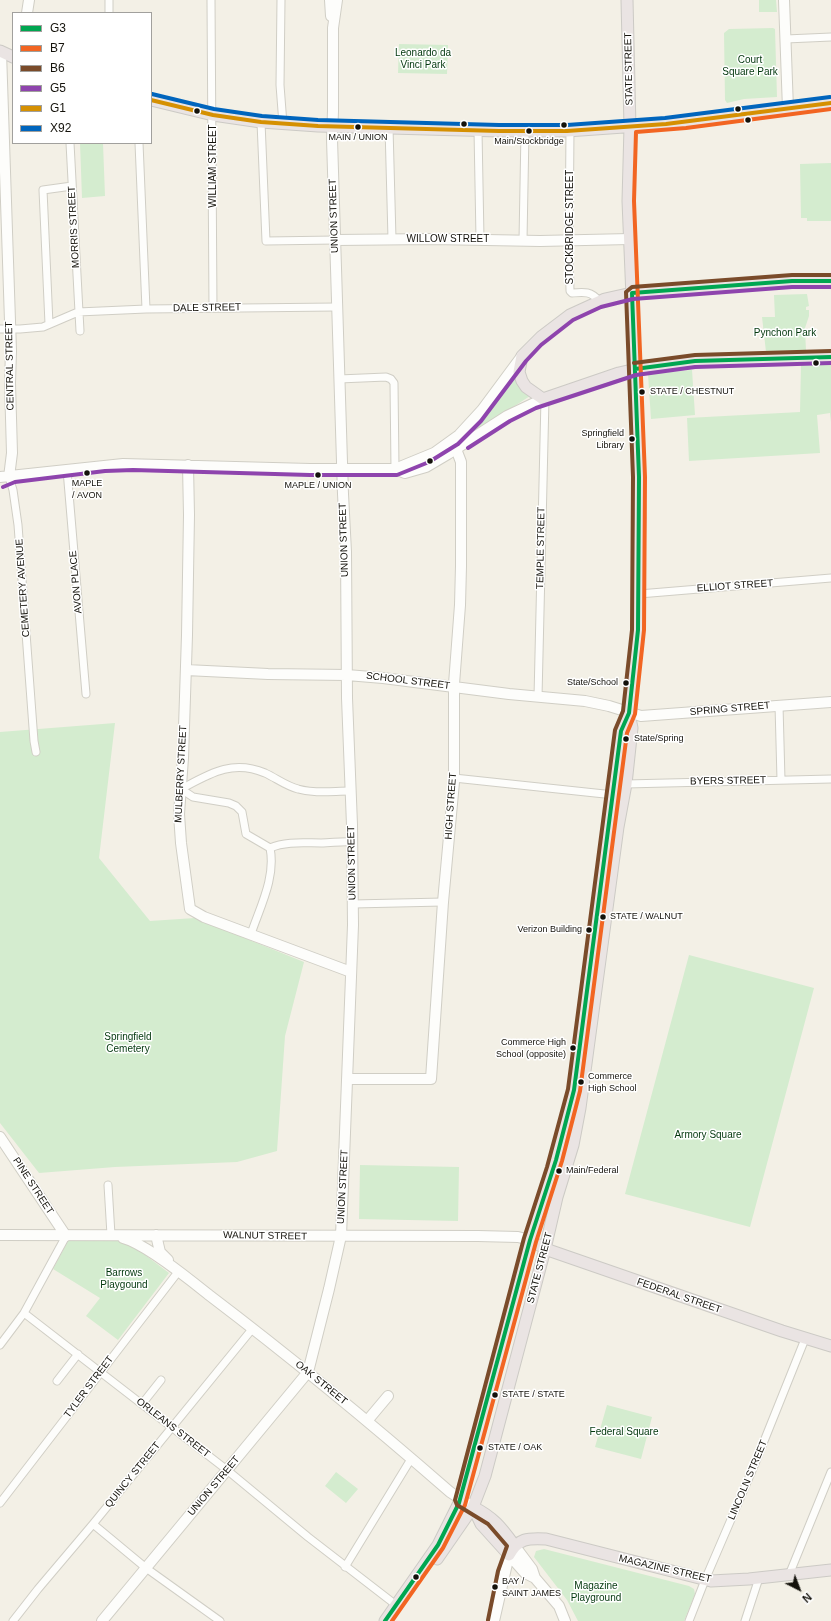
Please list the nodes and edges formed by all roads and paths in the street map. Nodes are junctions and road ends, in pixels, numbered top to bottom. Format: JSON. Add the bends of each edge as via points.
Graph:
{"nodes":[{"id":1,"x":30,"y":0,"type":"edge"},
{"id":2,"x":110,"y":0,"type":"edge"},
{"id":3,"x":211,"y":0,"type":"edge"},
{"id":4,"x":281,"y":0,"type":"edge"},
{"id":5,"x":330,"y":0,"type":"edge"},
{"id":6,"x":337,"y":0,"type":"edge"},
{"id":7,"x":627,"y":0,"type":"edge"},
{"id":8,"x":784,"y":0,"type":"edge"},
{"id":9,"x":27,"y":12,"type":"edge"},
{"id":10,"x":109,"y":12,"type":"edge"},
{"id":11,"x":333,"y":28,"type":"junction"},
{"id":12,"x":831,"y":37,"type":"edge"},
{"id":13,"x":786,"y":40,"type":"junction"},
{"id":14,"x":1,"y":52,"type":"edge"},
{"id":15,"x":12,"y":57,"type":"edge"},
{"id":16,"x":152,"y":100,"type":"edge"},
{"id":17,"x":831,"y":103,"type":"edge"},
{"id":18,"x":788,"y":109,"type":"junction"},
{"id":19,"x":213,"y":116,"type":"junction"},
{"id":20,"x":261,"y":122,"type":"junction"},
{"id":21,"x":283,"y":124,"type":"junction"},
{"id":22,"x":332,"y":126,"type":"junction"},
{"id":23,"x":389,"y":127,"type":"junction"},
{"id":24,"x":630,"y":127,"type":"junction"},
{"id":25,"x":478,"y":130,"type":"junction"},
{"id":26,"x":570,"y":130,"type":"junction"},
{"id":27,"x":525,"y":131,"type":"junction"},
{"id":28,"x":70,"y":144,"type":"edge"},
{"id":29,"x":139,"y":144,"type":"edge"},
{"id":30,"x":72,"y":186,"type":"junction"},
{"id":31,"x":394,"y":239,"type":"junction"},
{"id":32,"x":480,"y":239,"type":"junction"},
{"id":33,"x":630,"y":239,"type":"junction"},
{"id":34,"x":336,"y":240,"type":"junction"},
{"id":35,"x":523,"y":240,"type":"junction"},
{"id":36,"x":569,"y":241,"type":"junction"},
{"id":37,"x":831,"y":281,"type":"edge"},
{"id":38,"x":632,"y":293,"type":"junction"},
{"id":39,"x":599,"y":301,"type":"junction"},
{"id":40,"x":336,"y":307,"type":"junction"},
{"id":41,"x":213,"y":308,"type":"junction"},
{"id":42,"x":146,"y":309,"type":"junction"},
{"id":43,"x":78,"y":312,"type":"junction"},
{"id":44,"x":49,"y":324,"type":"junction"},
{"id":45,"x":5,"y":329,"type":"edge"},
{"id":46,"x":80,"y":331,"type":"dead end"},
{"id":47,"x":522,"y":356,"type":"junction"},
{"id":48,"x":831,"y":357,"type":"edge"},
{"id":49,"x":636,"y":368,"type":"junction"},
{"id":50,"x":339,"y":379,"type":"junction"},
{"id":51,"x":544,"y":399,"type":"junction"},
{"id":52,"x":456,"y":450,"type":"junction"},
{"id":53,"x":188,"y":465,"type":"junction"},
{"id":54,"x":342,"y":469,"type":"junction"},
{"id":55,"x":395,"y":469,"type":"junction"},
{"id":56,"x":67,"y":470,"type":"junction"},
{"id":57,"x":5,"y":477,"type":"edge"},
{"id":58,"x":0,"y":482,"type":"edge"},
{"id":59,"x":831,"y":578,"type":"edge"},
{"id":60,"x":639,"y":594,"type":"junction"},
{"id":61,"x":186,"y":670,"type":"junction"},
{"id":62,"x":347,"y":675,"type":"junction"},
{"id":63,"x":455,"y":687,"type":"junction"},
{"id":64,"x":86,"y":694,"type":"dead end"},
{"id":65,"x":538,"y":697,"type":"junction"},
{"id":66,"x":831,"y":702,"type":"edge"},
{"id":67,"x":779,"y":705,"type":"junction"},
{"id":68,"x":629,"y":713,"type":"junction"},
{"id":69,"x":36,"y":752,"type":"dead end"},
{"id":70,"x":454,"y":778,"type":"junction"},
{"id":71,"x":831,"y":779,"type":"edge"},
{"id":72,"x":781,"y":780,"type":"junction"},
{"id":73,"x":626,"y":784,"type":"junction"},
{"id":74,"x":181,"y":789,"type":"junction"},
{"id":75,"x":350,"y":791,"type":"junction"},
{"id":76,"x":614,"y":795,"type":"junction"},
{"id":77,"x":352,"y":842,"type":"junction"},
{"id":78,"x":270,"y":848,"type":"junction"},
{"id":79,"x":443,"y":902,"type":"junction"},
{"id":80,"x":352,"y":904,"type":"junction"},
{"id":81,"x":250,"y":934,"type":"junction"},
{"id":82,"x":351,"y":972,"type":"junction"},
{"id":83,"x":347,"y":1079,"type":"junction"},
{"id":84,"x":0,"y":1137,"type":"edge"},
{"id":85,"x":560,"y":1142,"type":"junction"},
{"id":86,"x":573,"y":1145,"type":"junction"},
{"id":87,"x":108,"y":1185,"type":"dead end"},
{"id":88,"x":156,"y":1235,"type":"junction"},
{"id":89,"x":0,"y":1236,"type":"edge"},
{"id":90,"x":66,"y":1236,"type":"junction"},
{"id":91,"x":111,"y":1236,"type":"junction"},
{"id":92,"x":341,"y":1236,"type":"junction"},
{"id":93,"x":530,"y":1240,"type":"junction"},
{"id":94,"x":545,"y":1249,"type":"junction"},
{"id":95,"x":178,"y":1272,"type":"junction"},
{"id":96,"x":24,"y":1313,"type":"junction"},
{"id":97,"x":253,"y":1328,"type":"junction"},
{"id":98,"x":805,"y":1339,"type":"junction"},
{"id":99,"x":0,"y":1345,"type":"edge"},
{"id":100,"x":831,"y":1346,"type":"edge"},
{"id":101,"x":78,"y":1354,"type":"junction"},
{"id":102,"x":497,"y":1366,"type":"junction"},
{"id":103,"x":513,"y":1369,"type":"junction"},
{"id":104,"x":101,"y":1371,"type":"junction"},
{"id":105,"x":308,"y":1372,"type":"junction"},
{"id":106,"x":161,"y":1380,"type":"dead end"},
{"id":107,"x":57,"y":1381,"type":"dead end"},
{"id":108,"x":388,"y":1396,"type":"dead end"},
{"id":109,"x":142,"y":1404,"type":"junction"},
{"id":110,"x":367,"y":1421,"type":"junction"},
{"id":111,"x":172,"y":1427,"type":"junction"},
{"id":112,"x":411,"y":1459,"type":"junction"},
{"id":113,"x":227,"y":1470,"type":"junction"},
{"id":114,"x":831,"y":1472,"type":"edge"},
{"id":115,"x":461,"y":1500,"type":"junction"},
{"id":116,"x":0,"y":1503,"type":"edge"},
{"id":117,"x":473,"y":1507,"type":"junction"},
{"id":118,"x":93,"y":1524,"type":"junction"},
{"id":119,"x":514,"y":1544,"type":"junction"},
{"id":120,"x":509,"y":1555,"type":"junction"},
{"id":121,"x":346,"y":1567,"type":"junction"},
{"id":122,"x":146,"y":1568,"type":"junction"},
{"id":123,"x":831,"y":1570,"type":"edge"},
{"id":124,"x":789,"y":1574,"type":"junction"},
{"id":125,"x":535,"y":1578,"type":"junction"},
{"id":126,"x":759,"y":1578,"type":"junction"},
{"id":127,"x":705,"y":1580,"type":"junction"},
{"id":128,"x":399,"y":1607,"type":"junction"},
{"id":129,"x":13,"y":1621,"type":"edge"},
{"id":130,"x":102,"y":1621,"type":"edge"},
{"id":131,"x":220,"y":1621,"type":"edge"},
{"id":132,"x":385,"y":1621,"type":"edge"},
{"id":133,"x":394,"y":1621,"type":"edge"},
{"id":134,"x":494,"y":1621,"type":"edge"},
{"id":135,"x":564,"y":1621,"type":"edge"},
{"id":136,"x":689,"y":1621,"type":"edge"},
{"id":137,"x":745,"y":1621,"type":"edge"}],
"edges":[{"from":1,"to":9,"type":"street"},
{"from":2,"to":10,"type":"street"},
{"from":3,"to":19,"type":"street","name":"WILLIAM STREET"},
{"from":4,"to":21,"type":"street","via":[[280,85]]},
{"from":5,"to":11,"type":"street","name":"UNION STREET"},
{"from":6,"to":11,"type":"street","name":"UNION STREET"},
{"from":7,"to":24,"type":"main road","name":"STATE STREET"},
{"from":8,"to":13,"type":"street"},
{"from":11,"to":22,"type":"street","name":"UNION STREET"},
{"from":12,"to":13,"type":"street"},
{"from":13,"to":18,"type":"street"},
{"from":14,"to":15,"type":"main road"},
{"from":14,"to":45,"type":"street","name":"CENTRAL STREET"},
{"from":16,"to":19,"type":"main road"},
{"from":17,"to":18,"type":"main road"},
{"from":18,"to":24,"type":"main road"},
{"from":19,"to":20,"type":"main road"},
{"from":19,"to":41,"type":"street","name":"WILLIAM STREET"},
{"from":20,"to":21,"type":"main road"},
{"from":20,"to":34,"type":"street","name":"WILLOW STREET","via":[[266,242]]},
{"from":21,"to":22,"type":"main road"},
{"from":22,"to":23,"type":"main road"},
{"from":22,"to":34,"type":"street","name":"UNION STREET"},
{"from":23,"to":25,"type":"main road"},
{"from":23,"to":31,"type":"street"},
{"from":24,"to":26,"type":"main road"},
{"from":24,"to":33,"type":"main road","name":"STATE STREET"},
{"from":25,"to":27,"type":"main road"},
{"from":25,"to":32,"type":"street"},
{"from":26,"to":27,"type":"main road"},
{"from":26,"to":36,"type":"street","name":"STOCKBRIDGE STREET"},
{"from":27,"to":35,"type":"street"},
{"from":28,"to":30,"type":"street","name":"MORRIS STREET"},
{"from":29,"to":42,"type":"street"},
{"from":30,"to":43,"type":"street","name":"MORRIS STREET"},
{"from":30,"to":44,"type":"street","via":[[43,190]]},
{"from":31,"to":32,"type":"street","name":"WILLOW STREET"},
{"from":31,"to":34,"type":"street","name":"WILLOW STREET"},
{"from":32,"to":35,"type":"street","name":"WILLOW STREET"},
{"from":33,"to":36,"type":"street","name":"WILLOW STREET"},
{"from":33,"to":38,"type":"main road","name":"STATE STREET"},
{"from":34,"to":40,"type":"street","name":"UNION STREET"},
{"from":35,"to":36,"type":"street","name":"WILLOW STREET"},
{"from":36,"to":39,"type":"street","name":"STOCKBRIDGE STREET","via":[[570,291],[590,293]]},
{"from":37,"to":38,"type":"main road","via":[[792,281]]},
{"from":38,"to":39,"type":"main road"},
{"from":38,"to":49,"type":"main road","name":"STATE STREET"},
{"from":39,"to":47,"type":"main road","via":[[564,319]]},
{"from":40,"to":41,"type":"street","name":"DALE STREET"},
{"from":40,"to":50,"type":"street","name":"UNION STREET"},
{"from":41,"to":42,"type":"street","name":"DALE STREET"},
{"from":42,"to":43,"type":"street","name":"DALE STREET"},
{"from":43,"to":44,"type":"street"},
{"from":43,"to":46,"type":"street","name":"MORRIS STREET"},
{"from":44,"to":45,"type":"street","via":[[31,329]]},
{"from":45,"to":57,"type":"street","name":"CENTRAL STREET","via":[[12,453]]},
{"from":47,"to":51,"type":"main road","via":[[521,379],[526,387]]},
{"from":47,"to":55,"type":"street","via":[[482,410],[459,435],[434,453]]},
{"from":48,"to":49,"type":"main road","via":[[695,361]]},
{"from":49,"to":51,"type":"main road"},
{"from":49,"to":60,"type":"main road","name":"STATE STREET"},
{"from":50,"to":54,"type":"street","name":"UNION STREET"},
{"from":50,"to":55,"type":"street","via":[[386,377],[394,383]]},
{"from":51,"to":52,"type":"street","via":[[507,416]]},
{"from":51,"to":65,"type":"street","name":"TEMPLE STREET"},
{"from":52,"to":55,"type":"street","via":[[418,470],[405,473]]},
{"from":52,"to":63,"type":"street","name":"HIGH STREET","via":[[461,462],[461,548]]},
{"from":53,"to":54,"type":"street"},
{"from":53,"to":56,"type":"street","via":[[123,464]]},
{"from":53,"to":61,"type":"street","name":"MULBERRY STREET"},
{"from":54,"to":55,"type":"street"},
{"from":54,"to":62,"type":"street","name":"UNION STREET"},
{"from":56,"to":57,"type":"street"},
{"from":56,"to":64,"type":"street","name":"AVON PLACE"},
{"from":57,"to":58,"type":"street"},
{"from":57,"to":69,"type":"street","name":"CEMETERY AVENUE","via":[[13,490],[18,525]]},
{"from":59,"to":60,"type":"street","name":"ELLIOT STREET"},
{"from":60,"to":68,"type":"main road","name":"STATE STREET","via":[[637,648]]},
{"from":61,"to":62,"type":"street","name":"SCHOOL STREET"},
{"from":61,"to":74,"type":"street","name":"MULBERRY STREET"},
{"from":62,"to":63,"type":"street","name":"SCHOOL STREET"},
{"from":62,"to":75,"type":"street","name":"UNION STREET"},
{"from":63,"to":65,"type":"street","name":"SCHOOL STREET"},
{"from":63,"to":70,"type":"street","name":"HIGH STREET"},
{"from":65,"to":68,"type":"street","name":"SCHOOL STREET","via":[[585,701]]},
{"from":66,"to":67,"type":"street","name":"SPRING STREET"},
{"from":67,"to":68,"type":"street","name":"SPRING STREET","via":[[641,716]]},
{"from":67,"to":72,"type":"street"},
{"from":68,"to":73,"type":"main road","name":"STATE STREET","via":[[632,728]]},
{"from":68,"to":76,"type":"main road","name":"STATE STREET","via":[[621,731]]},
{"from":70,"to":76,"type":"street"},
{"from":70,"to":79,"type":"street","name":"HIGH STREET"},
{"from":71,"to":72,"type":"street","name":"BYERS STREET"},
{"from":72,"to":73,"type":"street","name":"BYERS STREET"},
{"from":73,"to":86,"type":"main road","name":"STATE STREET","via":[[618,827],[589,1051]]},
{"from":74,"to":75,"type":"street","via":[[217,771],[242,768],[257,770],[298,789],[320,792]]},
{"from":74,"to":78,"type":"street","via":[[193,797],[236,806],[242,812],[246,834]]},
{"from":74,"to":81,"type":"street","name":"MULBERRY STREET","via":[[179,829],[190,910]]},
{"from":75,"to":77,"type":"street","name":"UNION STREET"},
{"from":76,"to":85,"type":"main road","name":"STATE STREET","via":[[574,1090]]},
{"from":77,"to":78,"type":"street","via":[[297,842]]},
{"from":77,"to":80,"type":"street","name":"UNION STREET"},
{"from":78,"to":81,"type":"street","via":[[271,871]]},
{"from":79,"to":80,"type":"street"},
{"from":79,"to":83,"type":"street","name":"HIGH STREET","via":[[431,1079]]},
{"from":80,"to":82,"type":"street","name":"UNION STREET"},
{"from":81,"to":82,"type":"street","name":"MULBERRY STREET"},
{"from":82,"to":83,"type":"street","name":"UNION STREET"},
{"from":83,"to":92,"type":"street","name":"UNION STREET"},
{"from":84,"to":90,"type":"street","name":"PINE STREET"},
{"from":85,"to":86,"type":"main road"},
{"from":85,"to":93,"type":"main road","name":"STATE STREET"},
{"from":86,"to":94,"type":"main road","name":"STATE STREET"},
{"from":87,"to":91,"type":"street"},
{"from":88,"to":91,"type":"street","name":"WALNUT STREET"},
{"from":88,"to":92,"type":"street","name":"WALNUT STREET"},
{"from":88,"to":95,"type":"street","name":"OAK STREET","via":[[160,1252]]},
{"from":89,"to":90,"type":"street","name":"WALNUT STREET"},
{"from":90,"to":91,"type":"street","name":"WALNUT STREET"},
{"from":90,"to":96,"type":"street"},
{"from":91,"to":95,"type":"street","name":"OAK STREET","via":[[134,1242]]},
{"from":92,"to":93,"type":"street","name":"WALNUT STREET","via":[[510,1236]]},
{"from":92,"to":105,"type":"street","name":"UNION STREET"},
{"from":93,"to":94,"type":"main road","name":"FEDERAL STREET"},
{"from":93,"to":102,"type":"main road","name":"STATE STREET"},
{"from":94,"to":98,"type":"main road","name":"FEDERAL STREET"},
{"from":94,"to":103,"type":"main road","name":"STATE STREET"},
{"from":95,"to":97,"type":"street","name":"OAK STREET"},
{"from":95,"to":104,"type":"street","name":"TYLER STREET"},
{"from":96,"to":99,"type":"street"},
{"from":96,"to":101,"type":"street","name":"ORLEANS STREET"},
{"from":97,"to":105,"type":"street","name":"OAK STREET"},
{"from":97,"to":111,"type":"street","name":"QUINCY STREET"},
{"from":98,"to":100,"type":"main road","name":"FEDERAL STREET"},
{"from":98,"to":127,"type":"street","name":"LINCOLN STREET"},
{"from":101,"to":104,"type":"street","name":"ORLEANS STREET"},
{"from":101,"to":107,"type":"street"},
{"from":102,"to":103,"type":"main road"},
{"from":102,"to":115,"type":"main road","name":"STATE STREET"},
{"from":103,"to":117,"type":"main road","name":"STATE STREET","via":[[486,1476]]},
{"from":104,"to":109,"type":"street","name":"ORLEANS STREET"},
{"from":104,"to":116,"type":"street","name":"TYLER STREET"},
{"from":105,"to":110,"type":"street","name":"OAK STREET"},
{"from":105,"to":113,"type":"street","name":"UNION STREET"},
{"from":106,"to":109,"type":"street"},
{"from":108,"to":110,"type":"street"},
{"from":109,"to":111,"type":"street","name":"ORLEANS STREET"},
{"from":110,"to":112,"type":"street","name":"OAK STREET"},
{"from":111,"to":113,"type":"street","name":"ORLEANS STREET"},
{"from":111,"to":118,"type":"street","name":"QUINCY STREET"},
{"from":112,"to":115,"type":"street","name":"OAK STREET"},
{"from":112,"to":121,"type":"street"},
{"from":113,"to":121,"type":"street","name":"ORLEANS STREET"},
{"from":113,"to":122,"type":"street","name":"UNION STREET"},
{"from":114,"to":124,"type":"street"},
{"from":115,"to":117,"type":"street","name":"OAK STREET"},
{"from":115,"to":128,"type":"main road","name":"STATE STREET","via":[[438,1545]]},
{"from":117,"to":119,"type":"main road","via":[[498,1523]]},
{"from":117,"to":120,"type":"main road","via":[[481,1524]]},
{"from":117,"to":128,"type":"main road","name":"STATE STREET"},
{"from":118,"to":122,"type":"street"},
{"from":118,"to":129,"type":"street","name":"QUINCY STREET"},
{"from":119,"to":120,"type":"main road"},
{"from":119,"to":125,"type":"street","via":[[532,1569]]},
{"from":119,"to":127,"type":"main road","name":"MAGAZINE STREET","via":[[530,1539],[558,1541]]},
{"from":120,"to":125,"type":"street","via":[[525,1573]]},
{"from":120,"to":134,"type":"street"},
{"from":121,"to":128,"type":"street","name":"ORLEANS STREET"},
{"from":122,"to":130,"type":"street","name":"UNION STREET"},
{"from":122,"to":131,"type":"street"},
{"from":123,"to":124,"type":"main road","name":"MAGAZINE STREET"},
{"from":124,"to":126,"type":"main road","name":"MAGAZINE STREET"},
{"from":125,"to":135,"type":"street","via":[[559,1606]]},
{"from":126,"to":127,"type":"main road","name":"MAGAZINE STREET"},
{"from":126,"to":137,"type":"street"},
{"from":127,"to":136,"type":"street","name":"LINCOLN STREET"},
{"from":128,"to":132,"type":"main road","name":"STATE STREET"},
{"from":128,"to":133,"type":"main road","name":"STATE STREET"}]}
